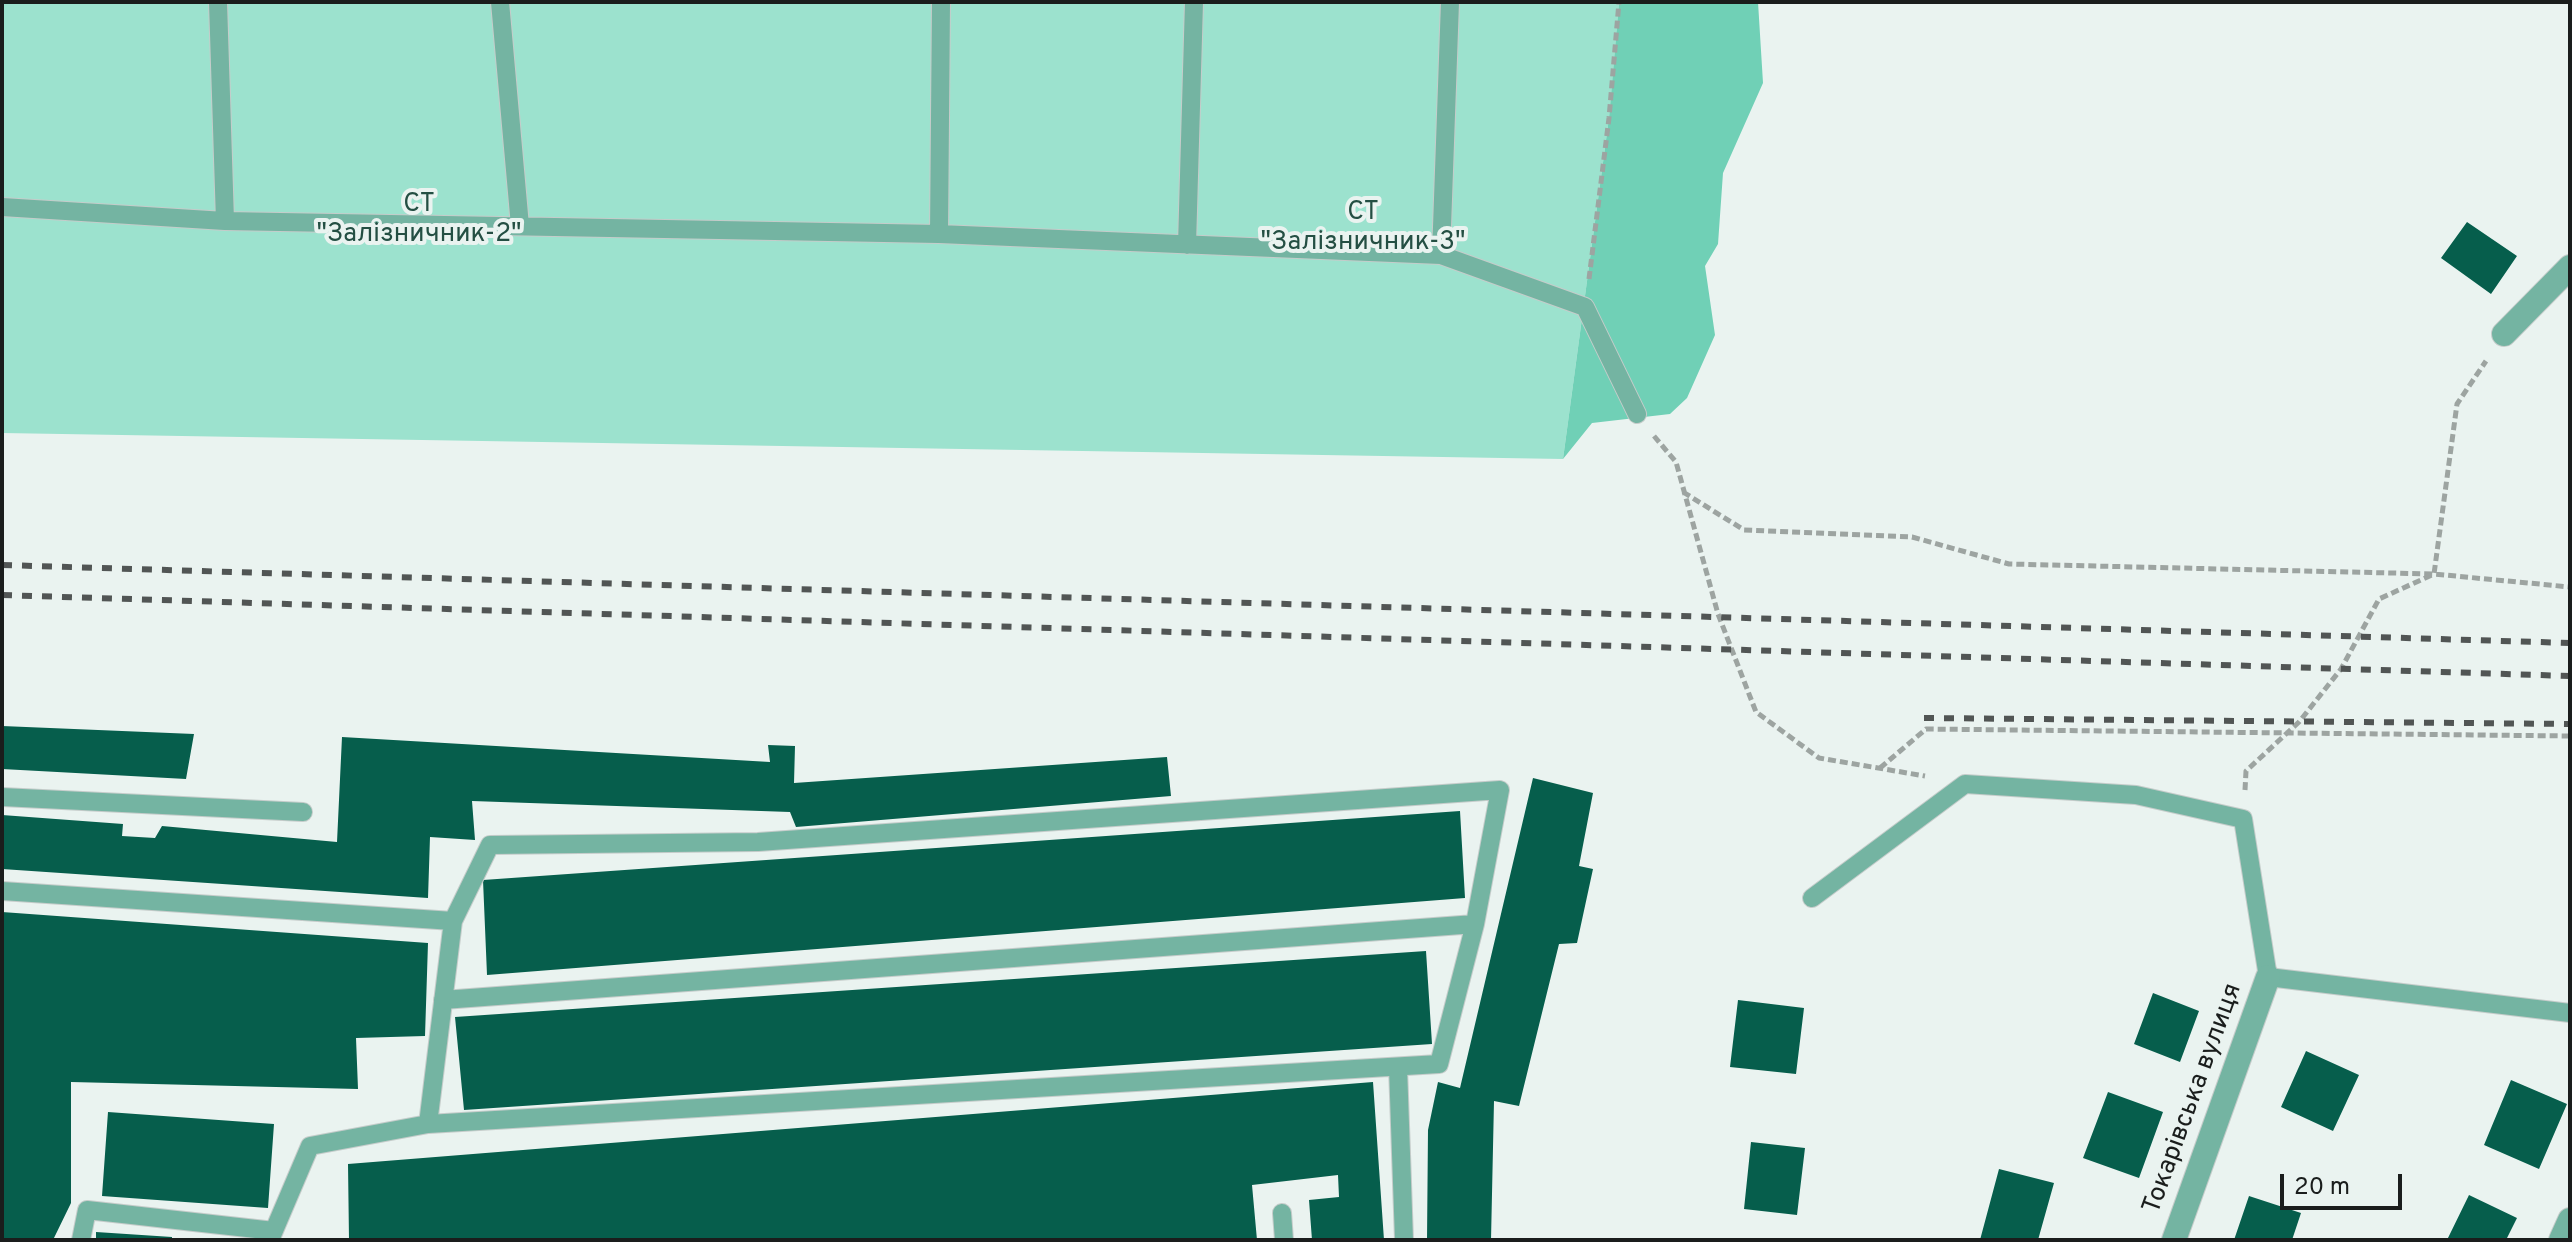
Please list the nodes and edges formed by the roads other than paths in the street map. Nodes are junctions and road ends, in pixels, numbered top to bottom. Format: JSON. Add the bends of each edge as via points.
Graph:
{"nodes":[{"id":1,"x":218,"y":2,"type":"edge"},
{"id":2,"x":500,"y":2,"type":"edge"},
{"id":3,"x":941,"y":2,"type":"edge"},
{"id":4,"x":1194,"y":2,"type":"edge"},
{"id":5,"x":1450,"y":2,"type":"edge"},
{"id":6,"x":2,"y":207,"type":"edge"},
{"id":7,"x":225,"y":221,"type":"junction"},
{"id":8,"x":520,"y":226,"type":"junction"},
{"id":9,"x":939,"y":234,"type":"junction"},
{"id":10,"x":1187,"y":245,"type":"junction"},
{"id":11,"x":1441,"y":255,"type":"junction"},
{"id":12,"x":2570,"y":267,"type":"edge"},
{"id":13,"x":2504,"y":334,"type":"road end"},
{"id":14,"x":1637,"y":414,"type":"road end"},
{"id":15,"x":2,"y":797,"type":"edge"},
{"id":16,"x":303,"y":812,"type":"dead end"},
{"id":17,"x":2,"y":891,"type":"edge"},
{"id":18,"x":1812,"y":898,"type":"dead end"},
{"id":19,"x":453,"y":921,"type":"junction"},
{"id":20,"x":1475,"y":924,"type":"junction"},
{"id":21,"x":2268,"y":977,"type":"junction"},
{"id":22,"x":443,"y":1000,"type":"junction"},
{"id":23,"x":2570,"y":1013,"type":"edge"},
{"id":24,"x":1398,"y":1067,"type":"junction"},
{"id":25,"x":428,"y":1124,"type":"junction"},
{"id":26,"x":1282,"y":1213,"type":"dead end"},
{"id":27,"x":2570,"y":1220,"type":"edge"},
{"id":28,"x":272,"y":1236,"type":"edge"},
{"id":29,"x":81,"y":1240,"type":"edge"},
{"id":30,"x":1284,"y":1240,"type":"edge"},
{"id":31,"x":1404,"y":1240,"type":"edge"},
{"id":32,"x":2174,"y":1240,"type":"edge"},
{"id":33,"x":2561,"y":1240,"type":"edge"}],
"edges":[{"from":1,"to":7,"type":"lane"},
{"from":2,"to":8,"type":"lane"},
{"from":3,"to":9,"type":"lane"},
{"from":4,"to":10,"type":"lane"},
{"from":5,"to":11,"type":"lane"},
{"from":6,"to":7,"type":"lane"},
{"from":7,"to":8,"type":"lane"},
{"from":8,"to":9,"type":"lane"},
{"from":9,"to":10,"type":"lane"},
{"from":10,"to":11,"type":"lane"},
{"from":11,"to":14,"type":"lane","via":[[1585,307]]},
{"from":12,"to":13,"type":"street"},
{"from":15,"to":16,"type":"lane"},
{"from":17,"to":19,"type":"lane"},
{"from":18,"to":21,"type":"lane","via":[[1965,784],[2136,795],[2243,819]]},
{"from":19,"to":20,"type":"lane","via":[[490,845],[758,842],[1500,790]]},
{"from":19,"to":22,"type":"lane"},
{"from":20,"to":22,"type":"lane"},
{"from":20,"to":24,"type":"lane","via":[[1439,1064]]},
{"from":21,"to":23,"type":"lane"},
{"from":21,"to":32,"type":"street","name":"Токарівська вулиця"},
{"from":22,"to":25,"type":"lane"},
{"from":24,"to":25,"type":"lane"},
{"from":24,"to":31,"type":"lane"},
{"from":25,"to":28,"type":"lane","via":[[310,1146]]},
{"from":26,"to":30,"type":"lane"},
{"from":27,"to":33,"type":"street"},
{"from":28,"to":29,"type":"lane","via":[[87,1210]]}]}
